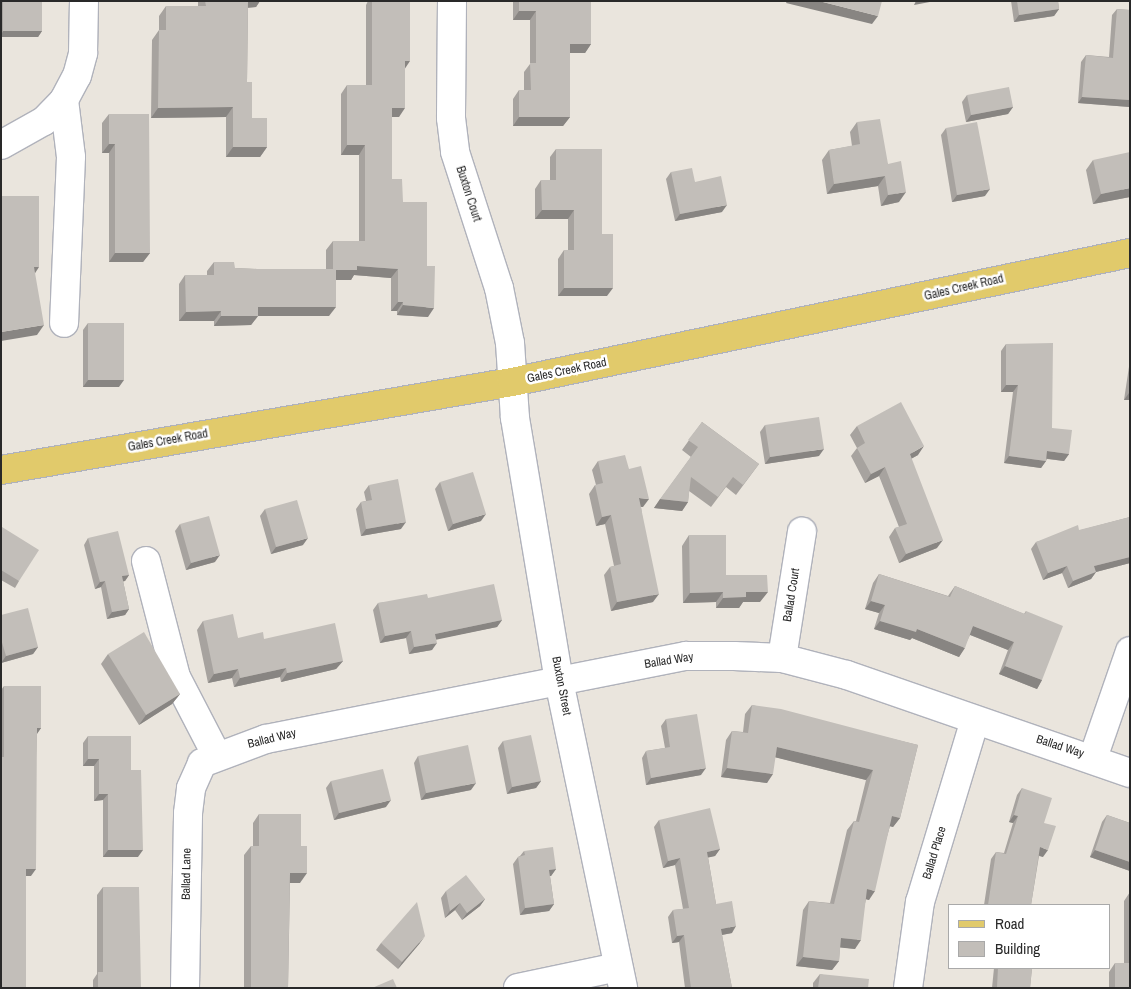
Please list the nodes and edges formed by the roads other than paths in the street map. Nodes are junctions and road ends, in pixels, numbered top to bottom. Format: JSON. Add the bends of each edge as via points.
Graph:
{"nodes":[{"id":1,"x":452,"y":1,"type":"edge"},
{"id":2,"x":84,"y":13,"type":"edge"},
{"id":3,"x":64,"y":100,"type":"junction"},
{"id":4,"x":1,"y":144,"type":"edge"},
{"id":5,"x":1130,"y":253,"type":"edge"},
{"id":6,"x":64,"y":323,"type":"dead end"},
{"id":7,"x":512,"y":382,"type":"junction"},
{"id":8,"x":1,"y":470,"type":"edge"},
{"id":9,"x":802,"y":532,"type":"dead end"},
{"id":10,"x":146,"y":561,"type":"dead end"},
{"id":11,"x":1130,"y":651,"type":"edge"},
{"id":12,"x":782,"y":658,"type":"junction"},
{"id":13,"x":559,"y":681,"type":"junction"},
{"id":14,"x":975,"y":720,"type":"junction"},
{"id":15,"x":1093,"y":758,"type":"junction"},
{"id":16,"x":210,"y":759,"type":"junction"},
{"id":17,"x":1130,"y":772,"type":"edge"},
{"id":18,"x":621,"y":977,"type":"edge"},
{"id":19,"x":186,"y":988,"type":"edge"},
{"id":20,"x":518,"y":988,"type":"edge"},
{"id":21,"x":908,"y":988,"type":"edge"}],
"edges":[{"from":1,"to":7,"type":"street","name":"Buxton Court","via":[[455,152],[499,288],[510,343]]},
{"from":2,"to":3,"type":"street","via":[[83,53],[77,76]]},
{"from":3,"to":4,"type":"street","via":[[44,121]]},
{"from":3,"to":6,"type":"street","via":[[71,157]]},
{"from":5,"to":7,"type":"main road","name":"Gales Creek Road"},
{"from":7,"to":8,"type":"main road","name":"Gales Creek Road"},
{"from":7,"to":13,"type":"street","name":"Buxton Street","via":[[515,418]]},
{"from":9,"to":12,"type":"street","name":"Ballad Court"},
{"from":10,"to":16,"type":"street","via":[[176,677]]},
{"from":11,"to":15,"type":"street"},
{"from":12,"to":13,"type":"street","name":"Ballad Way","via":[[686,656]]},
{"from":12,"to":14,"type":"street","name":"Ballad Way","via":[[847,674]]},
{"from":13,"to":16,"type":"street","name":"Ballad Way","via":[[266,739]]},
{"from":13,"to":18,"type":"street","name":"Buxton Street"},
{"from":14,"to":15,"type":"street","name":"Ballad Way"},
{"from":14,"to":21,"type":"street","name":"Ballad Place","via":[[920,902]]},
{"from":15,"to":17,"type":"street","name":"Ballad Way"},
{"from":16,"to":19,"type":"street","name":"Ballad Lane","via":[[192,788],[188,813]]},
{"from":18,"to":20,"type":"street"}]}
